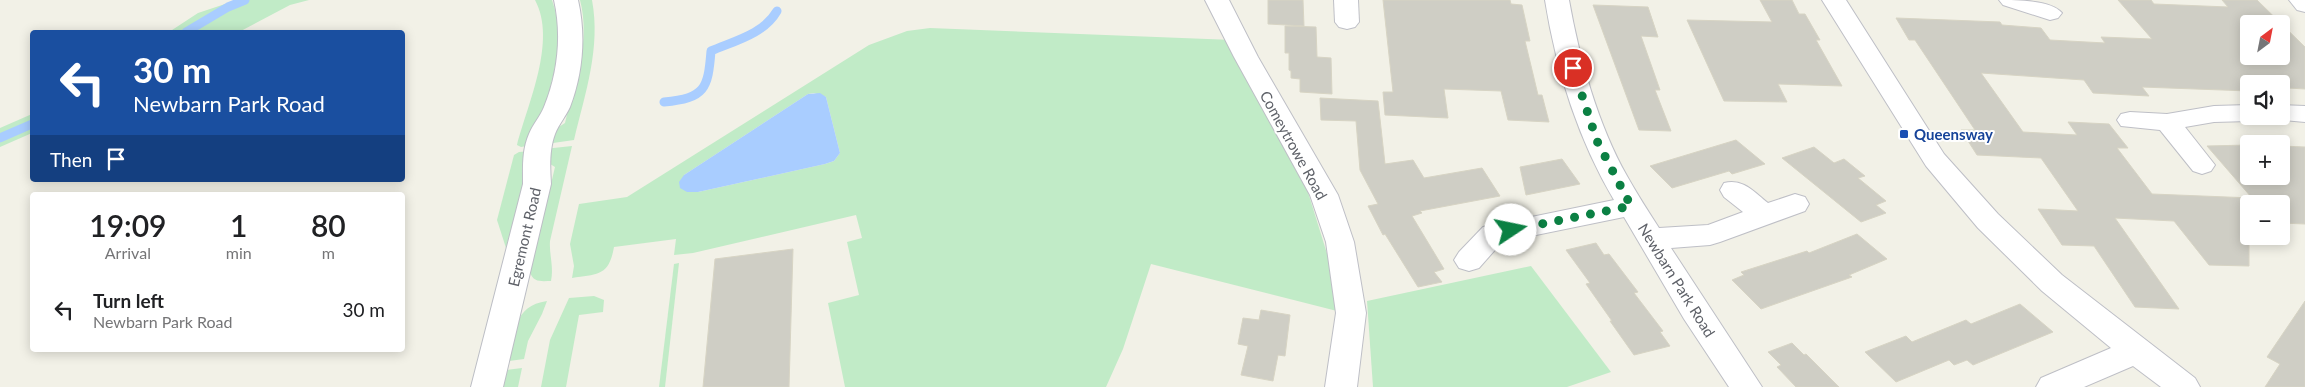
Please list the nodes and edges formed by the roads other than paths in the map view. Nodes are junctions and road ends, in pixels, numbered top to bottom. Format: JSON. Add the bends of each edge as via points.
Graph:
{"nodes":[{"id":1,"x":566,"y":0,"type":"edge"},
{"id":2,"x":1217,"y":0,"type":"edge"},
{"id":3,"x":1557,"y":0,"type":"edge"},
{"id":4,"x":1834,"y":0,"type":"edge"},
{"id":5,"x":2010,"y":0,"type":"edge"},
{"id":6,"x":2300,"y":0,"type":"edge"},
{"id":7,"x":2305,"y":5,"type":"edge"},
{"id":8,"x":2050,"y":12,"type":"dead end"},
{"id":9,"x":2240,"y":113,"type":"edge"},
{"id":10,"x":2290,"y":113,"type":"edge"},
{"id":11,"x":2305,"y":114,"type":"edge"},
{"id":12,"x":2130,"y":120,"type":"dead end"},
{"id":13,"x":2167,"y":122,"type":"junction"},
{"id":14,"x":2202,"y":166,"type":"dead end"},
{"id":15,"x":1734,"y":190,"type":"dead end"},
{"id":16,"x":1795,"y":204,"type":"dead end"},
{"id":17,"x":1631,"y":206,"type":"junction"},
{"id":18,"x":1764,"y":215,"type":"junction"},
{"id":19,"x":1651,"y":240,"type":"junction"},
{"id":20,"x":1469,"y":260,"type":"dead end"},
{"id":21,"x":2136,"y":351,"type":"junction"},
{"id":22,"x":487,"y":387,"type":"edge"},
{"id":23,"x":1341,"y":387,"type":"edge"},
{"id":24,"x":1746,"y":387,"type":"edge"},
{"id":25,"x":2052,"y":387,"type":"edge"},
{"id":26,"x":2184,"y":387,"type":"edge"}],
"edges":[{"from":1,"to":22,"type":"street","name":"Egremont Road","via":[[571,16],[566,72],[556,107],[542,135],[536,160],[537,184]]},
{"from":2,"to":23,"type":"street","name":"Comeytrowe Road","via":[[1324,195],[1340,242],[1351,313]]},
{"from":3,"to":17,"type":"street","name":"Newbarn Park Road","via":[[1563,38],[1585,110],[1613,176]]},
{"from":4,"to":21,"type":"street","via":[[1935,160],[1988,221],[2045,276]]},
{"from":5,"to":8,"type":"street"},
{"from":6,"to":7,"type":"street"},
{"from":9,"to":13,"type":"street"},
{"from":10,"to":11,"type":"street"},
{"from":12,"to":13,"type":"street"},
{"from":13,"to":14,"type":"street"},
{"from":15,"to":18,"type":"street"},
{"from":16,"to":18,"type":"street"},
{"from":17,"to":19,"type":"street","name":"Newbarn Park Road"},
{"from":17,"to":20,"type":"street","via":[[1494,234]]},
{"from":18,"to":19,"type":"street","via":[[1710,235]]},
{"from":19,"to":24,"type":"street","name":"Newbarn Park Road"},
{"from":21,"to":25,"type":"street"},
{"from":21,"to":26,"type":"street"}]}
